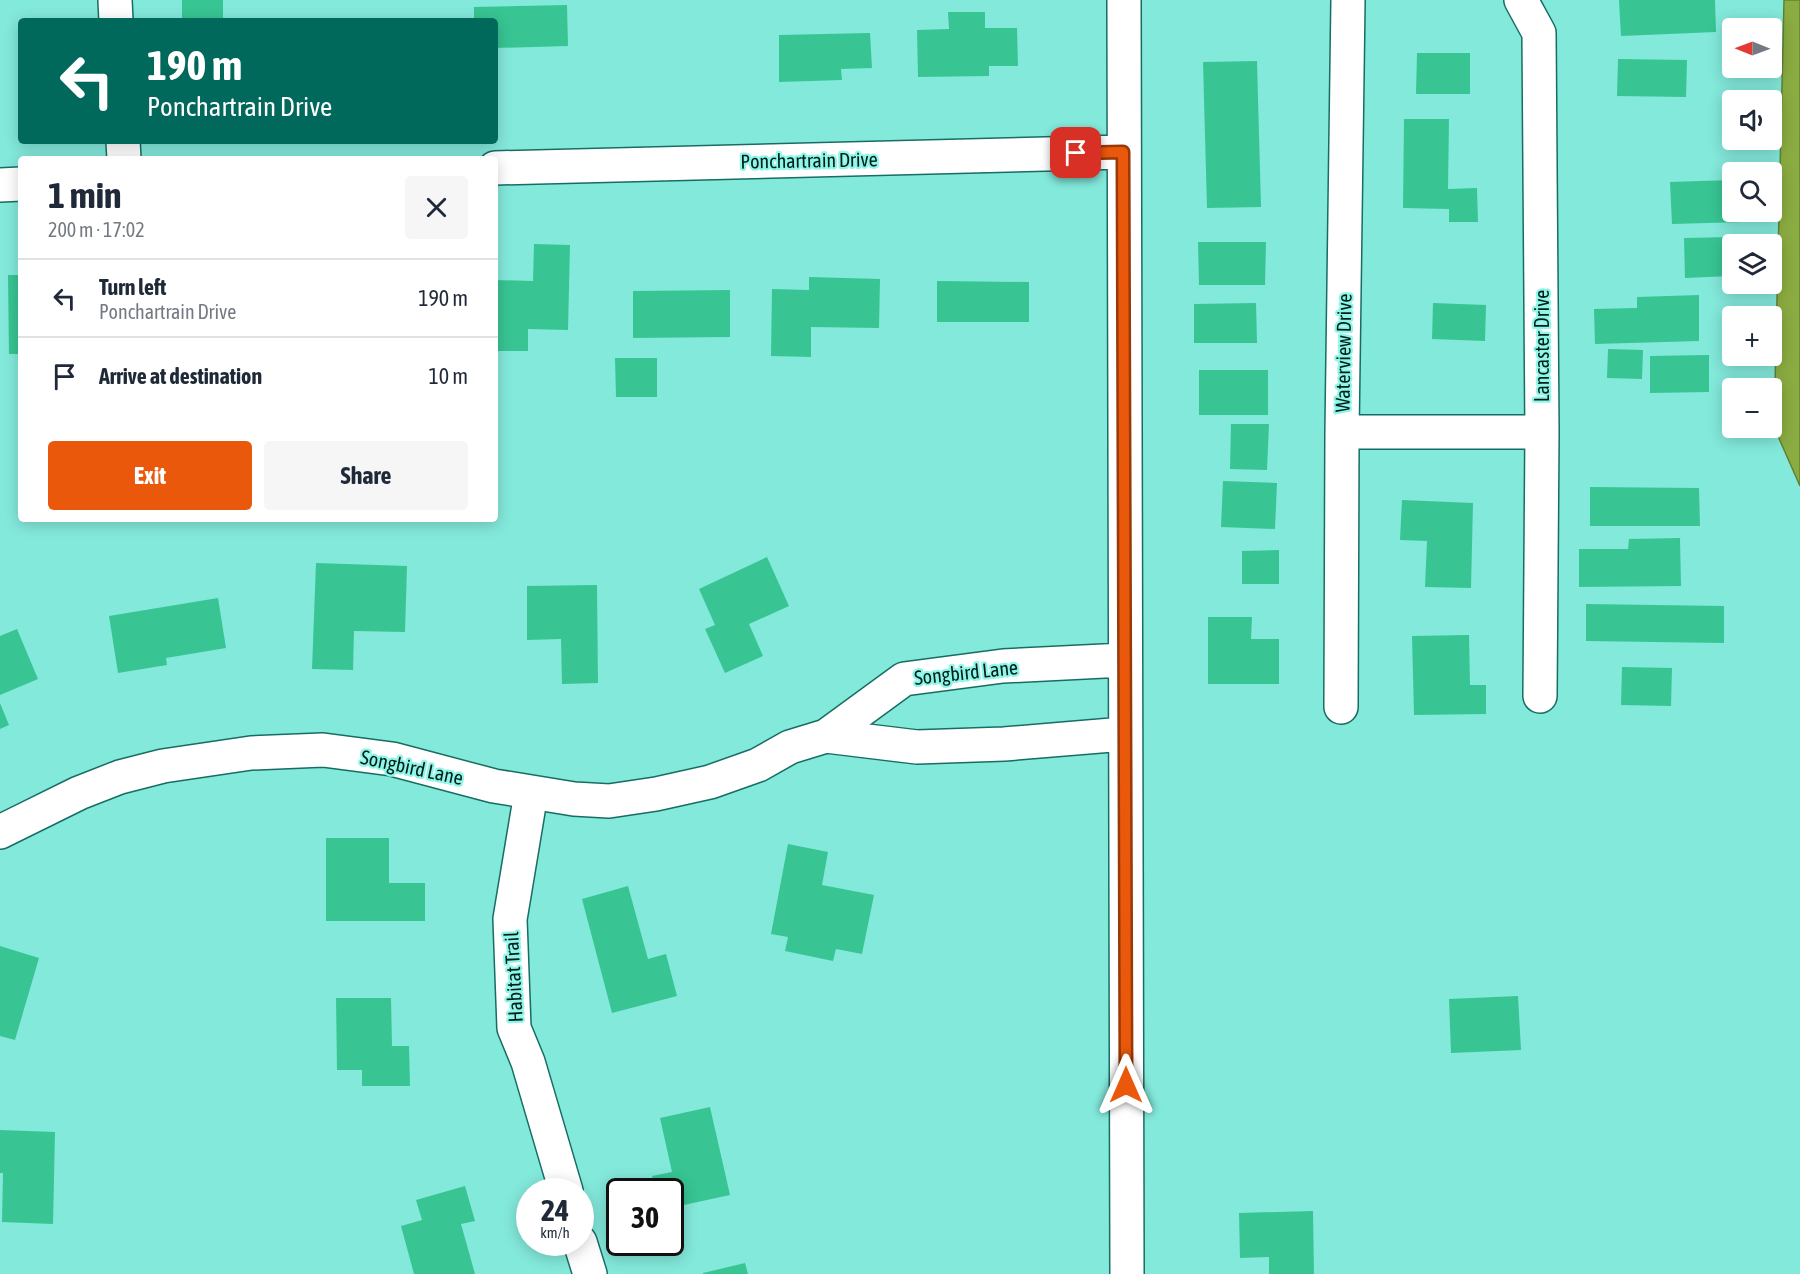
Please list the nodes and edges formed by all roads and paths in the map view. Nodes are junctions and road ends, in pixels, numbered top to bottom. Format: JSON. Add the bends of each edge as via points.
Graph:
{"nodes":[{"id":1,"x":115,"y":0,"type":"edge"},
{"id":2,"x":1124,"y":0,"type":"edge"},
{"id":3,"x":1348,"y":0,"type":"edge"},
{"id":4,"x":1521,"y":0,"type":"edge"},
{"id":5,"x":116,"y":18,"type":"edge"},
{"id":6,"x":1123,"y":152,"type":"junction"},
{"id":7,"x":498,"y":168,"type":"edge"},
{"id":8,"x":18,"y":184,"type":"edge"},
{"id":9,"x":0,"y":185,"type":"edge"},
{"id":10,"x":1342,"y":432,"type":"junction"},
{"id":11,"x":1542,"y":432,"type":"junction"},
{"id":12,"x":1124,"y":660,"type":"junction"},
{"id":13,"x":1540,"y":696,"type":"dead end"},
{"id":14,"x":1341,"y":707,"type":"dead end"},
{"id":15,"x":1125,"y":734,"type":"junction"},
{"id":16,"x":826,"y":736,"type":"junction"},
{"id":17,"x":531,"y":793,"type":"junction"},
{"id":18,"x":0,"y":832,"type":"edge"},
{"id":19,"x":562,"y":1178,"type":"edge"},
{"id":20,"x":584,"y":1256,"type":"edge"},
{"id":21,"x":590,"y":1274,"type":"edge"},
{"id":22,"x":1127,"y":1274,"type":"edge"}],
"edges":[{"from":1,"to":5,"type":"street"},
{"from":2,"to":6,"type":"street"},
{"from":3,"to":10,"type":"street","name":"Waterview Drive"},
{"from":4,"to":11,"type":"street","name":"Lancaster Drive","via":[[1539,33]]},
{"from":6,"to":7,"type":"street","name":"Ponchartrain Drive"},
{"from":6,"to":12,"type":"street"},
{"from":8,"to":9,"type":"street"},
{"from":10,"to":11,"type":"street"},
{"from":10,"to":14,"type":"street","name":"Waterview Drive"},
{"from":11,"to":13,"type":"street","name":"Lancaster Drive"},
{"from":12,"to":15,"type":"street"},
{"from":12,"to":16,"type":"street","name":"Songbird Lane","via":[[1003,666],[904,679]]},
{"from":15,"to":16,"type":"street","name":"Songbird Lane","via":[[917,747]]},
{"from":15,"to":22,"type":"street"},
{"from":16,"to":17,"type":"street","name":"Songbird Lane","via":[[790,747],[758,765],[710,782],[656,794],[609,801]]},
{"from":17,"to":18,"type":"street","name":"Songbird Lane","via":[[392,759],[323,750],[251,753],[163,766],[120,777]]},
{"from":17,"to":19,"type":"street","name":"Habitat Trail","via":[[510,919],[514,1028]]},
{"from":20,"to":21,"type":"street"}]}
